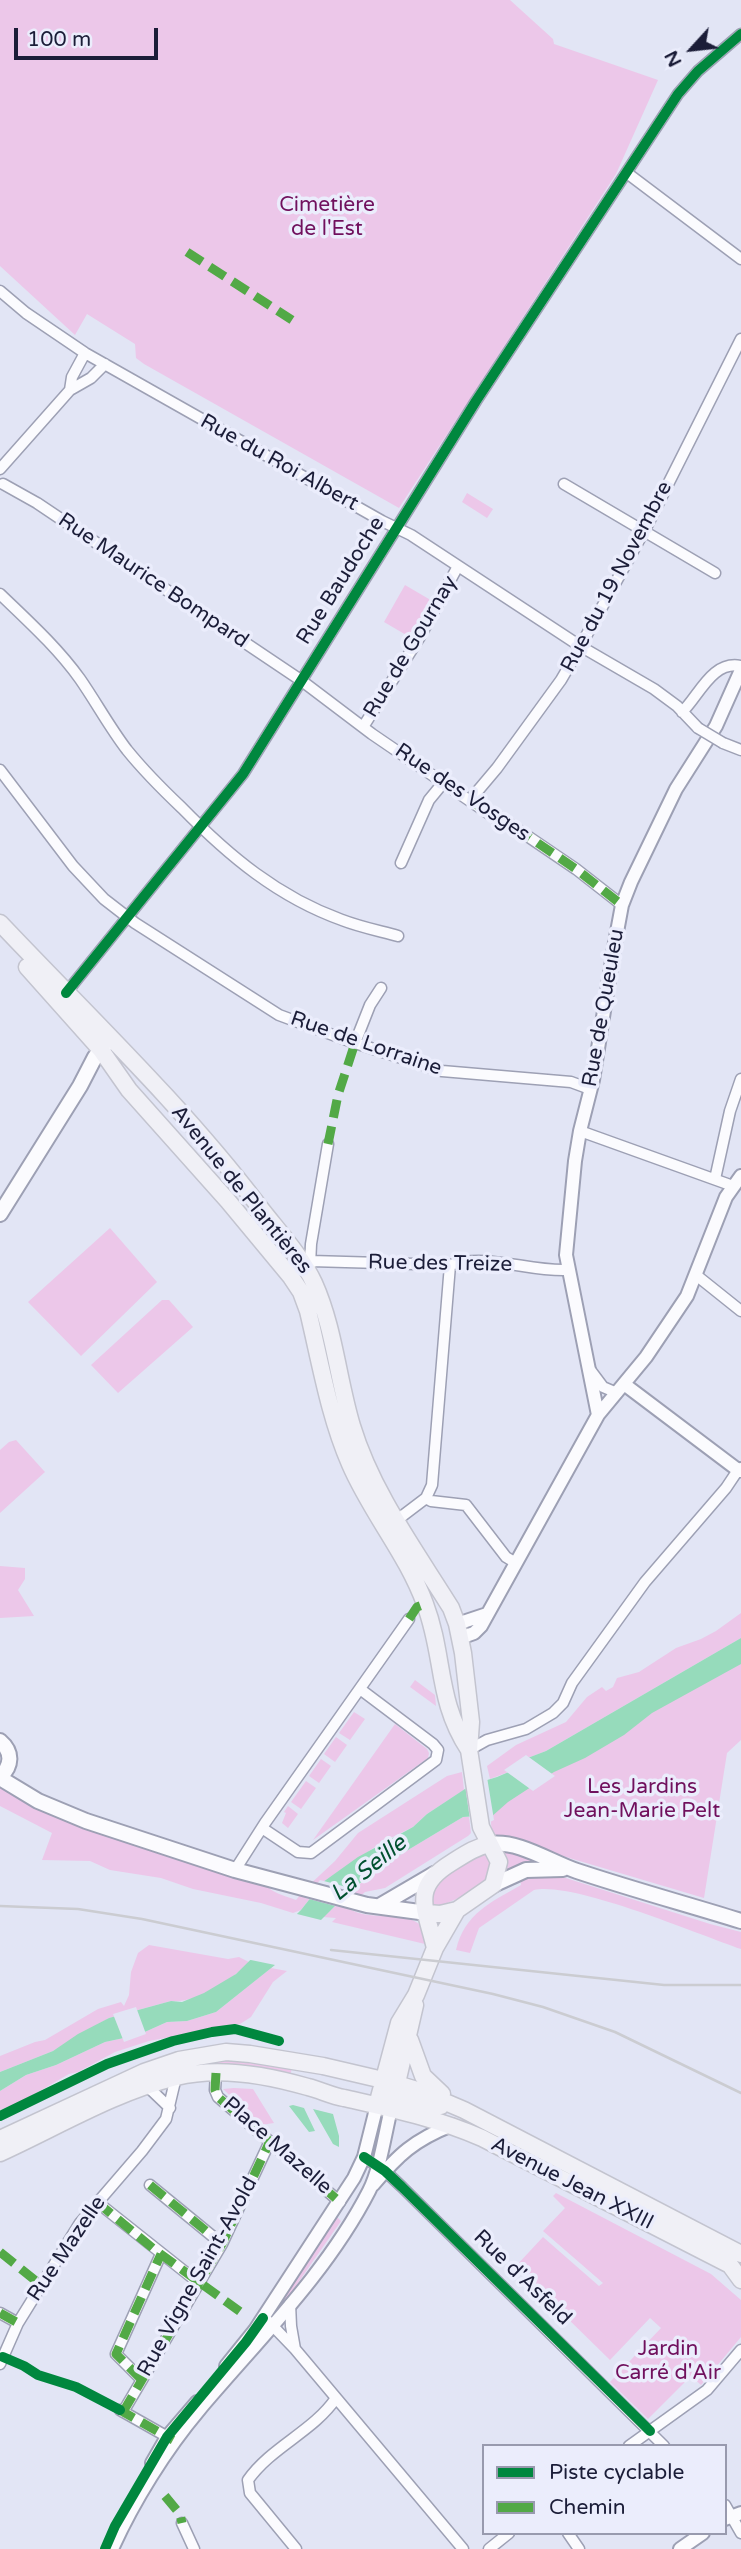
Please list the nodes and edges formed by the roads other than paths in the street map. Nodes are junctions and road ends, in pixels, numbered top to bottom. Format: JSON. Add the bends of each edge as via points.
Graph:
{"nodes":[{"id":1,"x":741,"y":34,"type":"edge"},
{"id":2,"x":627,"y":173,"type":"junction"},
{"id":3,"x":741,"y":259,"type":"edge"},
{"id":4,"x":0,"y":291,"type":"edge"},
{"id":5,"x":741,"y":339,"type":"edge"},
{"id":6,"x":85,"y":353,"type":"junction"},
{"id":7,"x":105,"y":364,"type":"junction"},
{"id":8,"x":70,"y":390,"type":"junction"},
{"id":9,"x":0,"y":470,"type":"edge"},
{"id":10,"x":564,"y":484,"type":"dead end"},
{"id":11,"x":1,"y":485,"type":"edge"},
{"id":12,"x":397,"y":528,"type":"junction"},
{"id":13,"x":643,"y":531,"type":"junction"},
{"id":14,"x":458,"y":566,"type":"junction"},
{"id":15,"x":715,"y":573,"type":"dead end"},
{"id":16,"x":0,"y":594,"type":"edge"},
{"id":17,"x":580,"y":646,"type":"junction"},
{"id":18,"x":741,"y":668,"type":"edge"},
{"id":19,"x":302,"y":681,"type":"junction"},
{"id":20,"x":682,"y":712,"type":"junction"},
{"id":21,"x":363,"y":727,"type":"junction"},
{"id":22,"x":741,"y":750,"type":"edge"},
{"id":23,"x":0,"y":770,"type":"edge"},
{"id":24,"x":443,"y":783,"type":"junction"},
{"id":25,"x":470,"y":800,"type":"junction"},
{"id":26,"x":200,"y":828,"type":"junction"},
{"id":27,"x":401,"y":863,"type":"dead end"},
{"id":28,"x":622,"y":905,"type":"junction"},
{"id":29,"x":128,"y":917,"type":"junction"},
{"id":30,"x":0,"y":923,"type":"edge"},
{"id":31,"x":398,"y":936,"type":"dead end"},
{"id":32,"x":0,"y":939,"type":"edge"},
{"id":33,"x":382,"y":988,"type":"dead end"},
{"id":34,"x":66,"y":993,"type":"junction"},
{"id":35,"x":355,"y":1043,"type":"junction"},
{"id":36,"x":106,"y":1044,"type":"junction"},
{"id":37,"x":117,"y":1073,"type":"junction"},
{"id":38,"x":741,"y":1079,"type":"edge"},
{"id":39,"x":80,"y":1086,"type":"junction"},
{"id":40,"x":590,"y":1089,"type":"junction"},
{"id":41,"x":580,"y":1131,"type":"junction"},
{"id":42,"x":328,"y":1144,"type":"dead end"},
{"id":43,"x":715,"y":1179,"type":"junction"},
{"id":44,"x":737,"y":1181,"type":"edge"},
{"id":45,"x":0,"y":1214,"type":"edge"},
{"id":46,"x":311,"y":1244,"type":"junction"},
{"id":47,"x":295,"y":1254,"type":"junction"},
{"id":48,"x":309,"y":1265,"type":"junction"},
{"id":49,"x":450,"y":1265,"type":"junction"},
{"id":50,"x":568,"y":1270,"type":"junction"},
{"id":51,"x":696,"y":1275,"type":"junction"},
{"id":52,"x":741,"y":1311,"type":"edge"},
{"id":53,"x":591,"y":1371,"type":"junction"},
{"id":54,"x":620,"y":1389,"type":"junction"},
{"id":55,"x":598,"y":1415,"type":"junction"},
{"id":56,"x":740,"y":1470,"type":"edge"},
{"id":57,"x":426,"y":1498,"type":"junction"},
{"id":58,"x":397,"y":1520,"type":"junction"},
{"id":59,"x":516,"y":1563,"type":"junction"},
{"id":60,"x":409,"y":1619,"type":"dead end"},
{"id":61,"x":459,"y":1631,"type":"junction"},
{"id":62,"x":435,"y":1635,"type":"junction"},
{"id":63,"x":360,"y":1689,"type":"junction"},
{"id":64,"x":0,"y":1741,"type":"edge"},
{"id":65,"x":469,"y":1750,"type":"junction"},
{"id":66,"x":2,"y":1775,"type":"edge"},
{"id":67,"x":262,"y":1828,"type":"junction"},
{"id":68,"x":483,"y":1846,"type":"junction"},
{"id":69,"x":235,"y":1870,"type":"junction"},
{"id":70,"x":575,"y":1870,"type":"junction"},
{"id":71,"x":434,"y":1874,"type":"junction"},
{"id":72,"x":493,"y":1885,"type":"junction"},
{"id":73,"x":381,"y":1905,"type":"junction"},
{"id":74,"x":457,"y":1910,"type":"junction"},
{"id":75,"x":427,"y":1913,"type":"junction"},
{"id":76,"x":741,"y":1921,"type":"edge"},
{"id":77,"x":435,"y":1948,"type":"junction"},
{"id":78,"x":416,"y":1995,"type":"junction"},
{"id":79,"x":409,"y":2038,"type":"junction"},
{"id":80,"x":179,"y":2060,"type":"junction"},
{"id":81,"x":216,"y":2073,"type":"junction"},
{"id":82,"x":176,"y":2077,"type":"junction"},
{"id":83,"x":146,"y":2079,"type":"junction"},
{"id":84,"x":387,"y":2095,"type":"junction"},
{"id":85,"x":170,"y":2108,"type":"junction"},
{"id":86,"x":464,"y":2110,"type":"junction"},
{"id":87,"x":452,"y":2125,"type":"junction"},
{"id":88,"x":0,"y":2139,"type":"edge"},
{"id":89,"x":270,"y":2141,"type":"junction"},
{"id":90,"x":0,"y":2154,"type":"edge"},
{"id":91,"x":364,"y":2157,"type":"junction"},
{"id":92,"x":381,"y":2168,"type":"junction"},
{"id":93,"x":150,"y":2185,"type":"dead end"},
{"id":94,"x":97,"y":2202,"type":"junction"},
{"id":95,"x":340,"y":2202,"type":"junction"},
{"id":96,"x":222,"y":2244,"type":"junction"},
{"id":97,"x":161,"y":2254,"type":"junction"},
{"id":98,"x":737,"y":2263,"type":"edge"},
{"id":99,"x":741,"y":2280,"type":"edge"},
{"id":100,"x":199,"y":2283,"type":"junction"},
{"id":101,"x":290,"y":2304,"type":"junction"},
{"id":102,"x":0,"y":2313,"type":"edge"},
{"id":103,"x":268,"y":2321,"type":"junction"},
{"id":104,"x":18,"y":2323,"type":"junction"},
{"id":105,"x":295,"y":2349,"type":"junction"},
{"id":106,"x":741,"y":2350,"type":"edge"},
{"id":107,"x":1,"y":2359,"type":"edge"},
{"id":108,"x":142,"y":2379,"type":"junction"},
{"id":109,"x":336,"y":2398,"type":"junction"},
{"id":110,"x":650,"y":2431,"type":"junction"},
{"id":111,"x":172,"y":2440,"type":"junction"},
{"id":112,"x":632,"y":2444,"type":"edge"},
{"id":113,"x":662,"y":2444,"type":"edge"},
{"id":114,"x":731,"y":2513,"type":"edge"},
{"id":115,"x":182,"y":2523,"type":"dead end"},
{"id":116,"x":741,"y":2533,"type":"edge"},
{"id":117,"x":506,"y":2535,"type":"edge"},
{"id":118,"x":700,"y":2535,"type":"edge"},
{"id":119,"x":105,"y":2549,"type":"edge"},
{"id":120,"x":112,"y":2549,"type":"edge"},
{"id":121,"x":194,"y":2549,"type":"edge"},
{"id":122,"x":296,"y":2549,"type":"edge"},
{"id":123,"x":463,"y":2549,"type":"edge"},
{"id":124,"x":489,"y":2549,"type":"edge"},
{"id":125,"x":680,"y":2549,"type":"edge"}],
"edges":[{"from":1,"to":2,"type":"street","name":"Rue Baudoche","via":[[678,94]]},
{"from":2,"to":3,"type":"street"},
{"from":2,"to":12,"type":"street","name":"Rue Baudoche"},
{"from":4,"to":6,"type":"street","name":"Rue du Roi Albert"},
{"from":5,"to":13,"type":"street","name":"Rue du 19 Novembre"},
{"from":6,"to":7,"type":"street","name":"Rue du Roi Albert"},
{"from":6,"to":8,"type":"street"},
{"from":7,"to":8,"type":"street"},
{"from":7,"to":12,"type":"street","name":"Rue du Roi Albert"},
{"from":8,"to":9,"type":"street"},
{"from":9,"to":11,"type":"street","via":[[5,478]]},
{"from":10,"to":13,"type":"street"},
{"from":11,"to":19,"type":"street","name":"Rue Maurice Bompard","via":[[37,503]]},
{"from":12,"to":14,"type":"street","name":"Rue du Roi Albert"},
{"from":12,"to":19,"type":"street","name":"Rue Baudoche"},
{"from":13,"to":15,"type":"street"},
{"from":13,"to":17,"type":"street","name":"Rue du 19 Novembre"},
{"from":14,"to":17,"type":"street","name":"Rue du Roi Albert"},
{"from":14,"to":21,"type":"street","name":"Rue de Gournay"},
{"from":16,"to":26,"type":"street","via":[[55,648],[128,752]]},
{"from":17,"to":20,"type":"street","name":"Rue du Roi Albert","via":[[654,689]]},
{"from":17,"to":25,"type":"street","name":"Rue du 19 Novembre","via":[[561,680]]},
{"from":18,"to":20,"type":"street","name":"Rue de Queuleu","via":[[715,672]]},
{"from":18,"to":28,"type":"street","name":"Rue de Queuleu","via":[[716,726],[665,810]]},
{"from":19,"to":21,"type":"street","name":"Rue des Vosges"},
{"from":19,"to":26,"type":"street","name":"Rue Baudoche","via":[[243,774]]},
{"from":20,"to":22,"type":"street","name":"Rue du Roi Albert","bridge":true,"via":[[698,728]]},
{"from":21,"to":24,"type":"street","name":"Rue des Vosges"},
{"from":23,"to":29,"type":"street","name":"Rue de Lorraine","via":[[73,866]]},
{"from":24,"to":25,"type":"street","name":"Rue des Vosges"},
{"from":24,"to":27,"type":"street","via":[[429,800]]},
{"from":25,"to":28,"type":"street","name":"Rue des Vosges"},
{"from":26,"to":29,"type":"street","name":"Rue Baudoche"},
{"from":26,"to":31,"type":"street","via":[[242,865],[287,895],[343,920]]},
{"from":28,"to":40,"type":"street","name":"Rue de Queuleu"},
{"from":29,"to":34,"type":"street","name":"Rue Baudoche"},
{"from":29,"to":35,"type":"street","name":"Rue de Lorraine","via":[[279,1015]]},
{"from":30,"to":34,"type":"main road"},
{"from":32,"to":36,"type":"main road"},
{"from":33,"to":35,"type":"street"},
{"from":34,"to":36,"type":"main road"},
{"from":35,"to":40,"type":"street","name":"Rue de Lorraine","via":[[442,1071],[571,1083]]},
{"from":36,"to":37,"type":"main road","name":"Avenue de Plantières"},
{"from":36,"to":39,"type":"main road"},
{"from":36,"to":47,"type":"main road","name":"Avenue de Plantières","via":[[200,1134]]},
{"from":37,"to":39,"type":"main road","via":[[101,1072]]},
{"from":37,"to":62,"type":"main road","name":"Avenue de Plantières","via":[[301,1292],[348,1461],[416,1581]]},
{"from":38,"to":43,"type":"street"},
{"from":39,"to":45,"type":"main road"},
{"from":40,"to":41,"type":"street","name":"Rue de Queuleu"},
{"from":41,"to":43,"type":"street"},
{"from":41,"to":50,"type":"street","name":"Rue de Queuleu"},
{"from":42,"to":46,"type":"street"},
{"from":43,"to":44,"type":"street"},
{"from":44,"to":51,"type":"street"},
{"from":46,"to":47,"type":"street"},
{"from":46,"to":48,"type":"street"},
{"from":47,"to":48,"type":"main road","name":"Avenue de Plantières"},
{"from":48,"to":49,"type":"street","name":"Rue des Treize"},
{"from":48,"to":58,"type":"main road","name":"Avenue de Plantières","via":[[355,1435]]},
{"from":49,"to":50,"type":"street","name":"Rue des Treize","via":[[482,1261]]},
{"from":49,"to":57,"type":"street","via":[[432,1485]]},
{"from":50,"to":53,"type":"street","name":"Rue de Queuleu"},
{"from":51,"to":52,"type":"street"},
{"from":51,"to":54,"type":"street","via":[[671,1321]]},
{"from":53,"to":54,"type":"street","via":[[603,1387]]},
{"from":53,"to":55,"type":"street","name":"Rue de Queuleu"},
{"from":54,"to":55,"type":"street"},
{"from":54,"to":56,"type":"street"},
{"from":55,"to":59,"type":"street"},
{"from":56,"to":65,"type":"street","via":[[650,1575],[596,1647],[558,1709],[526,1729]]},
{"from":57,"to":58,"type":"street"},
{"from":57,"to":59,"type":"street","via":[[466,1505],[506,1557]]},
{"from":58,"to":61,"type":"main road","name":"Avenue de Plantières","via":[[451,1608]]},
{"from":59,"to":61,"type":"street","via":[[487,1614]]},
{"from":60,"to":63,"type":"street"},
{"from":61,"to":62,"type":"main road"},
{"from":61,"to":65,"type":"main road","name":"Avenue de Plantières","via":[[471,1722]]},
{"from":62,"to":65,"type":"main road","name":"Avenue de Plantières","via":[[446,1701],[456,1731]]},
{"from":63,"to":67,"type":"street"},
{"from":63,"to":67,"type":"street","via":[[433,1744],[438,1750],[436,1760],[311,1853],[298,1852]]},
{"from":64,"to":66,"type":"main road","via":[[9,1754]]},
{"from":65,"to":68,"type":"main road","name":"Avenue de Plantières"},
{"from":66,"to":69,"type":"main road","via":[[38,1801],[86,1821]]},
{"from":67,"to":69,"type":"street"},
{"from":68,"to":70,"type":"main road","via":[[517,1847]]},
{"from":68,"to":71,"type":"main road"},
{"from":68,"to":72,"type":"main road","name":"Avenue de Plantières","via":[[499,1862]]},
{"from":69,"to":73,"type":"main road"},
{"from":70,"to":72,"type":"main road","via":[[534,1869]]},
{"from":70,"to":76,"type":"main road"},
{"from":71,"to":73,"type":"main road"},
{"from":71,"to":75,"type":"main road","via":[[424,1893]]},
{"from":72,"to":74,"type":"main road"},
{"from":73,"to":75,"type":"main road"},
{"from":74,"to":75,"type":"main road"},
{"from":74,"to":77,"type":"main road"},
{"from":75,"to":77,"type":"main road"},
{"from":77,"to":78,"type":"main road"},
{"from":78,"to":79,"type":"main road"},
{"from":78,"to":84,"type":"main road","via":[[399,2023]]},
{"from":79,"to":84,"type":"main road"},
{"from":79,"to":86,"type":"main road","via":[[428,2082]]},
{"from":80,"to":82,"type":"main road"},
{"from":80,"to":83,"type":"main road"},
{"from":80,"to":84,"type":"main road","via":[[226,2052],[250,2054]]},
{"from":81,"to":82,"type":"main road","name":"Place Mazelle"},
{"from":81,"to":84,"type":"main road","name":"Place Mazelle"},
{"from":81,"to":89,"type":"street","name":"Place Mazelle","via":[[218,2097]]},
{"from":82,"to":83,"type":"main road","name":"Place Mazelle"},
{"from":82,"to":85,"type":"street","name":"Rue Mazelle"},
{"from":83,"to":85,"type":"street"},
{"from":83,"to":88,"type":"main road"},
{"from":83,"to":90,"type":"main road"},
{"from":84,"to":86,"type":"main road","name":"Avenue Jean XXIII","via":[[417,2090]]},
{"from":84,"to":87,"type":"main road","name":"Avenue Jean XXIII"},
{"from":84,"to":91,"type":"street","name":"Place Mazelle"},
{"from":84,"to":92,"type":"street"},
{"from":85,"to":94,"type":"street","name":"Rue Mazelle","via":[[157,2133]]},
{"from":86,"to":98,"type":"main road","name":"Avenue Jean XXIII"},
{"from":87,"to":92,"type":"street","via":[[417,2141]]},
{"from":87,"to":98,"type":"main road","name":"Avenue Jean XXIII"},
{"from":89,"to":95,"type":"street","name":"Place Mazelle"},
{"from":89,"to":96,"type":"street","name":"Rue Vigne Saint-Avold"},
{"from":91,"to":92,"type":"street","name":"Rue d'Asfeld"},
{"from":91,"to":95,"type":"street","name":"Place Mazelle"},
{"from":92,"to":101,"type":"street","via":[[356,2214]]},
{"from":92,"to":110,"type":"street","name":"Rue d'Asfeld"},
{"from":93,"to":96,"type":"street"},
{"from":94,"to":97,"type":"street"},
{"from":94,"to":104,"type":"street","name":"Rue Mazelle"},
{"from":95,"to":103,"type":"street"},
{"from":96,"to":100,"type":"street","name":"Rue Vigne Saint-Avold"},
{"from":97,"to":100,"type":"street"},
{"from":97,"to":108,"type":"street","via":[[116,2354]]},
{"from":98,"to":99,"type":"main road","name":"Avenue Jean XXIII"},
{"from":100,"to":108,"type":"street","name":"Rue Vigne Saint-Avold"},
{"from":101,"to":103,"type":"street"},
{"from":101,"to":105,"type":"street"},
{"from":102,"to":104,"type":"street"},
{"from":103,"to":105,"type":"street"},
{"from":103,"to":111,"type":"street"},
{"from":104,"to":107,"type":"street","name":"Rue Mazelle"},
{"from":105,"to":109,"type":"street"},
{"from":106,"to":110,"type":"street","via":[[707,2390]]},
{"from":108,"to":111,"type":"street","name":"Rue Vigne Saint-Avold","via":[[122,2411]]},
{"from":109,"to":122,"type":"street","via":[[248,2480],[250,2493]]},
{"from":109,"to":123,"type":"street"},
{"from":110,"to":112,"type":"street"},
{"from":110,"to":113,"type":"street","name":"Rue d'Asfeld"},
{"from":111,"to":119,"type":"street","via":[[115,2525]]},
{"from":111,"to":120,"type":"street"},
{"from":114,"to":116,"type":"street"},
{"from":115,"to":121,"type":"street"},
{"from":117,"to":124,"type":"street"},
{"from":118,"to":125,"type":"street"}]}
